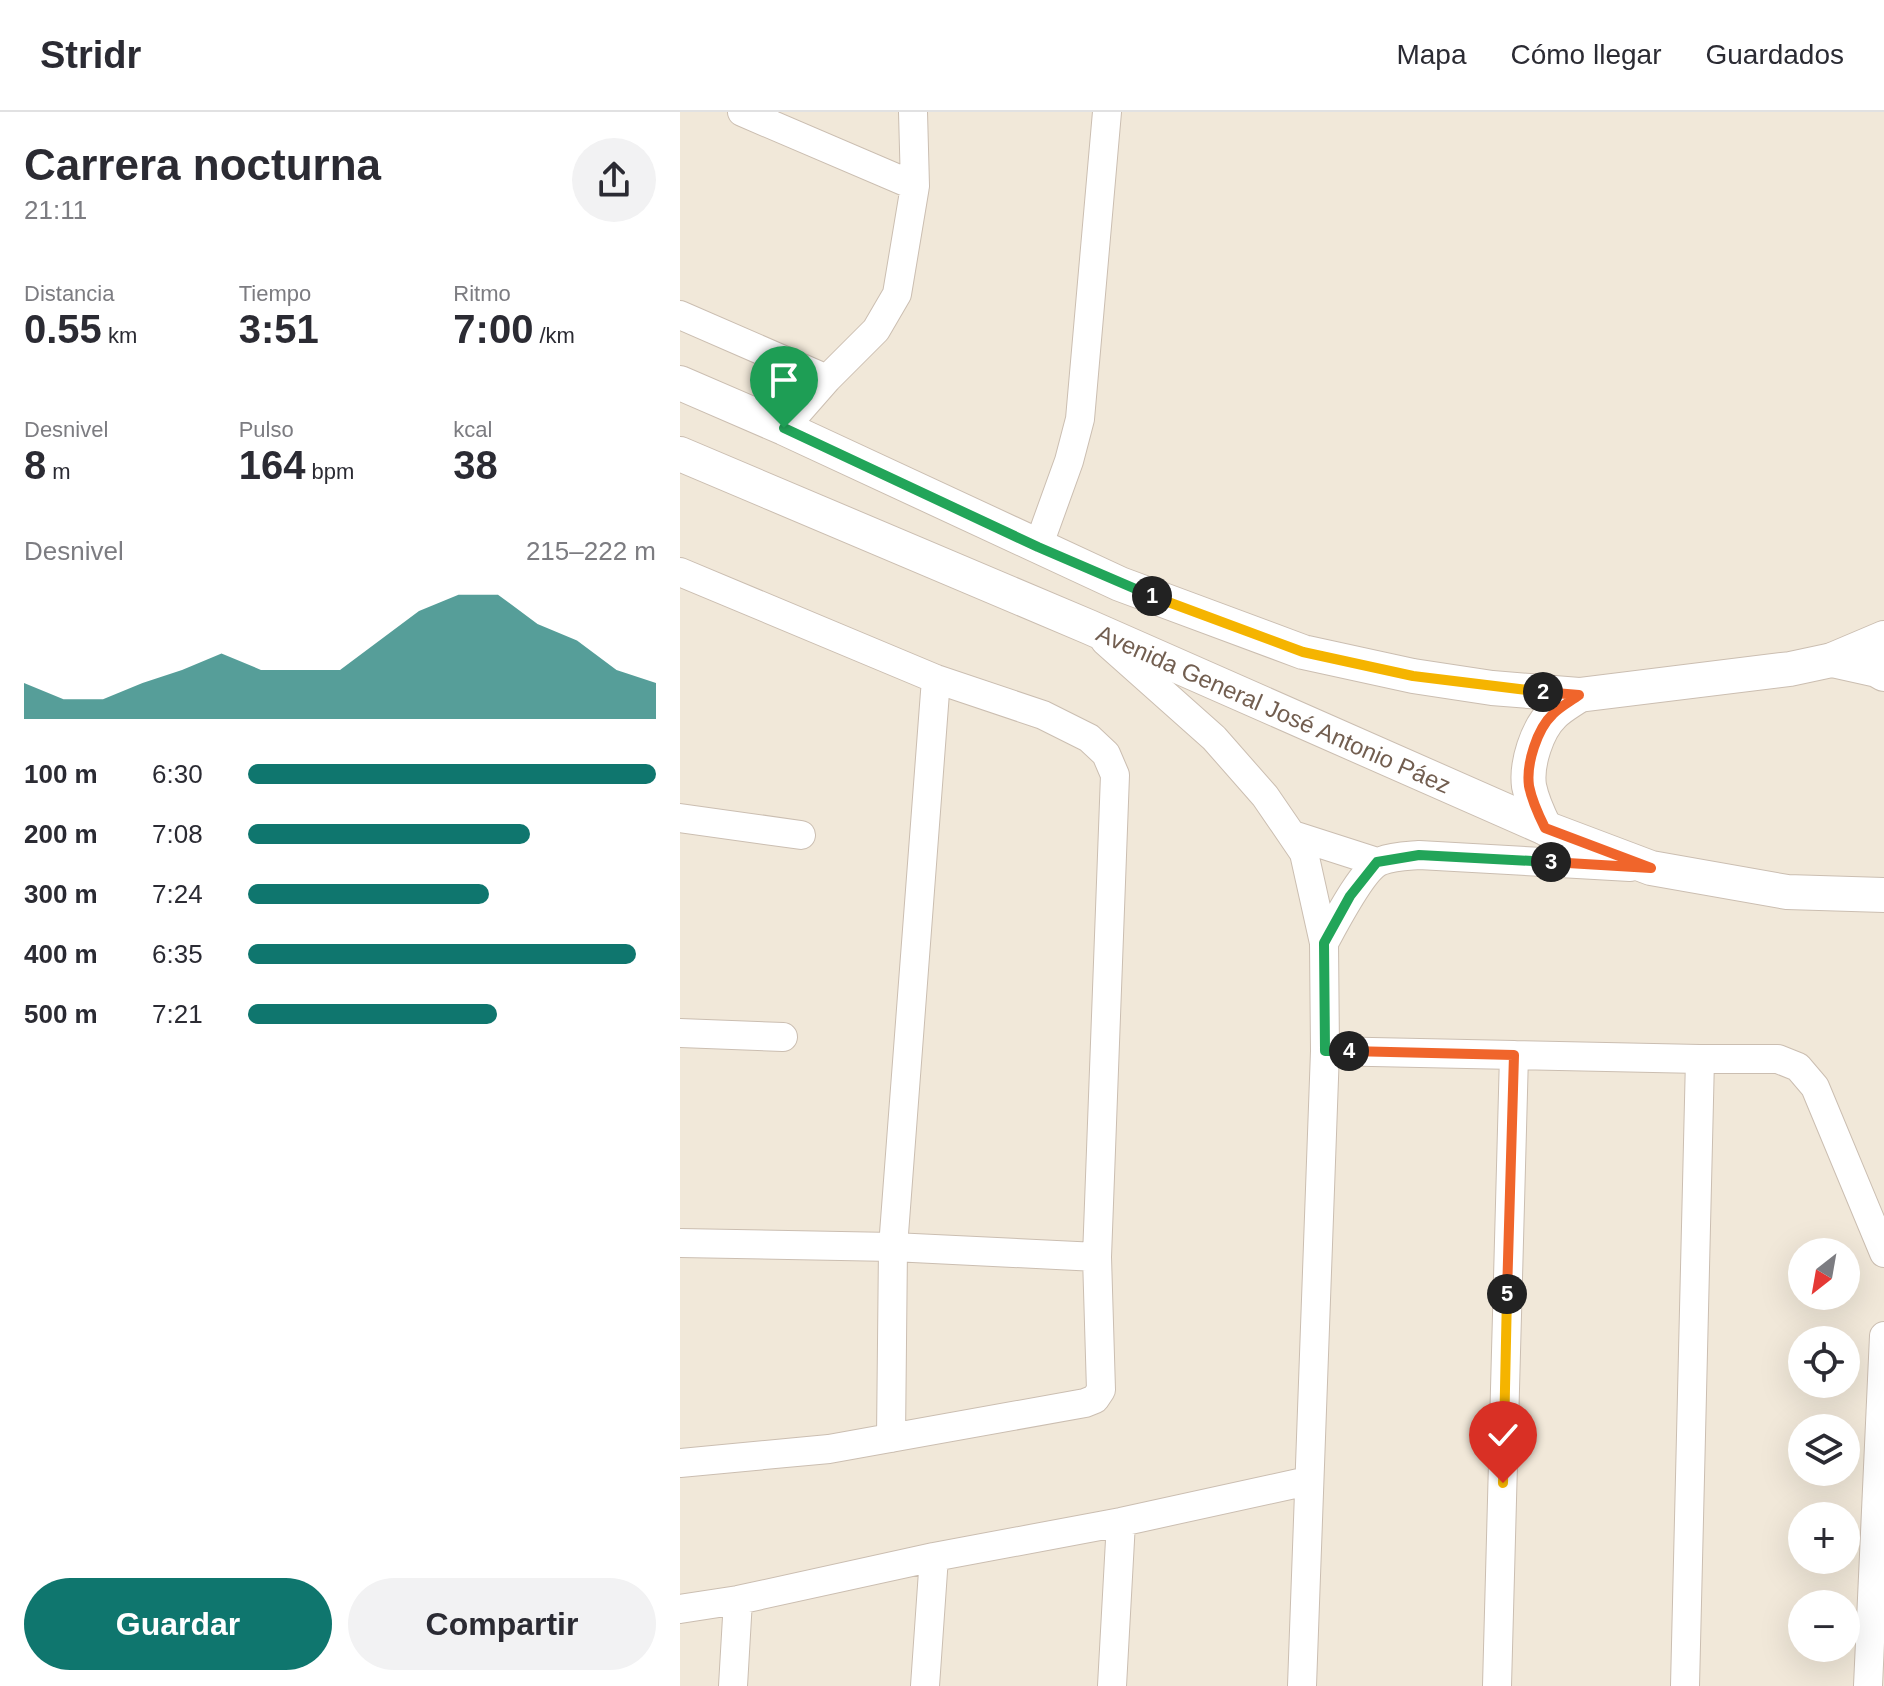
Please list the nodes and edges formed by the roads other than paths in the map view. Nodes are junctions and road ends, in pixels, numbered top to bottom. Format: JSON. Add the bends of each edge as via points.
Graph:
{"nodes":[{"id":1,"x":742,"y":112,"type":"edge"},
{"id":2,"x":913,"y":112,"type":"edge"},
{"id":3,"x":1107,"y":112,"type":"edge"},
{"id":4,"x":915,"y":186,"type":"junction"},
{"id":5,"x":680,"y":315,"type":"edge"},
{"id":6,"x":827,"y":379,"type":"junction"},
{"id":7,"x":680,"y":383,"type":"edge"},
{"id":8,"x":784,"y":428,"type":"junction"},
{"id":9,"x":680,"y":454,"type":"edge"},
{"id":10,"x":1038,"y":547,"type":"junction"},
{"id":11,"x":680,"y":572,"type":"edge"},
{"id":12,"x":1089,"y":627,"type":"junction"},
{"id":13,"x":1884,"y":638,"type":"edge"},
{"id":14,"x":1832,"y":660,"type":"junction"},
{"id":15,"x":1884,"y":674,"type":"edge"},
{"id":16,"x":936,"y":679,"type":"junction"},
{"id":17,"x":1579,"y":695,"type":"junction"},
{"id":18,"x":680,"y":818,"type":"edge"},
{"id":19,"x":1545,"y":828,"type":"junction"},
{"id":20,"x":801,"y":835,"type":"dead end"},
{"id":21,"x":1293,"y":835,"type":"junction"},
{"id":22,"x":1377,"y":862,"type":"junction"},
{"id":23,"x":1651,"y":868,"type":"junction"},
{"id":24,"x":1884,"y":895,"type":"edge"},
{"id":25,"x":1324,"y":943,"type":"junction"},
{"id":26,"x":680,"y":1033,"type":"edge"},
{"id":27,"x":783,"y":1037,"type":"dead end"},
{"id":28,"x":1325,"y":1051,"type":"junction"},
{"id":29,"x":1514,"y":1055,"type":"junction"},
{"id":30,"x":1700,"y":1059,"type":"junction"},
{"id":31,"x":680,"y":1243,"type":"edge"},
{"id":32,"x":893,"y":1247,"type":"junction"},
{"id":33,"x":1884,"y":1253,"type":"edge"},
{"id":34,"x":1097,"y":1257,"type":"junction"},
{"id":35,"x":1884,"y":1336,"type":"edge"},
{"id":36,"x":891,"y":1438,"type":"junction"},
{"id":37,"x":680,"y":1463,"type":"edge"},
{"id":38,"x":1308,"y":1481,"type":"junction"},
{"id":39,"x":1121,"y":1522,"type":"junction"},
{"id":40,"x":934,"y":1557,"type":"junction"},
{"id":41,"x":738,"y":1600,"type":"junction"},
{"id":42,"x":680,"y":1609,"type":"edge"},
{"id":43,"x":733,"y":1686,"type":"edge"},
{"id":44,"x":925,"y":1686,"type":"edge"},
{"id":45,"x":1112,"y":1686,"type":"edge"},
{"id":46,"x":1302,"y":1686,"type":"edge"},
{"id":47,"x":1497,"y":1686,"type":"edge"},
{"id":48,"x":1685,"y":1686,"type":"edge"},
{"id":49,"x":1868,"y":1686,"type":"edge"}],
"edges":[{"from":1,"to":4,"type":"street"},
{"from":2,"to":4,"type":"street"},
{"from":3,"to":10,"type":"street","via":[[1080,419]]},
{"from":4,"to":6,"type":"street","via":[[897,294],[876,330]]},
{"from":5,"to":6,"type":"street"},
{"from":6,"to":8,"type":"street"},
{"from":7,"to":8,"type":"street"},
{"from":8,"to":10,"type":"street"},
{"from":9,"to":12,"type":"street","name":"Avenida General José Antonio Páez"},
{"from":10,"to":17,"type":"street","via":[[1120,584],[1303,652],[1413,676]]},
{"from":11,"to":16,"type":"street"},
{"from":12,"to":19,"type":"street","name":"Avenida General José Antonio Páez"},
{"from":12,"to":21,"type":"street","via":[[1214,738]]},
{"from":13,"to":14,"type":"street"},
{"from":14,"to":15,"type":"street"},
{"from":14,"to":17,"type":"street"},
{"from":16,"to":32,"type":"street"},
{"from":16,"to":34,"type":"street","via":[[1043,715],[1089,738],[1106,754],[1115,775]]},
{"from":17,"to":19,"type":"street","via":[[1552,715],[1534,751],[1528,782]]},
{"from":18,"to":20,"type":"street"},
{"from":19,"to":23,"type":"street","name":"Avenida General José Antonio Páez"},
{"from":21,"to":22,"type":"street"},
{"from":21,"to":25,"type":"street","via":[[1304,853]]},
{"from":22,"to":23,"type":"street","via":[[1419,855]]},
{"from":22,"to":25,"type":"street"},
{"from":23,"to":24,"type":"street","name":"Avenida General José Antonio Páez","via":[[1787,892]]},
{"from":25,"to":28,"type":"street"},
{"from":26,"to":27,"type":"street"},
{"from":28,"to":29,"type":"street"},
{"from":28,"to":38,"type":"street"},
{"from":29,"to":30,"type":"street"},
{"from":29,"to":47,"type":"street"},
{"from":30,"to":33,"type":"street","via":[[1778,1059],[1798,1067],[1815,1087]]},
{"from":30,"to":48,"type":"street"},
{"from":31,"to":32,"type":"street"},
{"from":32,"to":34,"type":"street"},
{"from":32,"to":36,"type":"street"},
{"from":34,"to":36,"type":"street","via":[[1101,1390],[1095,1399]]},
{"from":35,"to":49,"type":"street"},
{"from":36,"to":37,"type":"street"},
{"from":38,"to":39,"type":"street"},
{"from":38,"to":46,"type":"street"},
{"from":39,"to":40,"type":"street"},
{"from":39,"to":45,"type":"street"},
{"from":40,"to":41,"type":"street"},
{"from":40,"to":44,"type":"street"},
{"from":41,"to":42,"type":"street"},
{"from":41,"to":43,"type":"street"}]}
